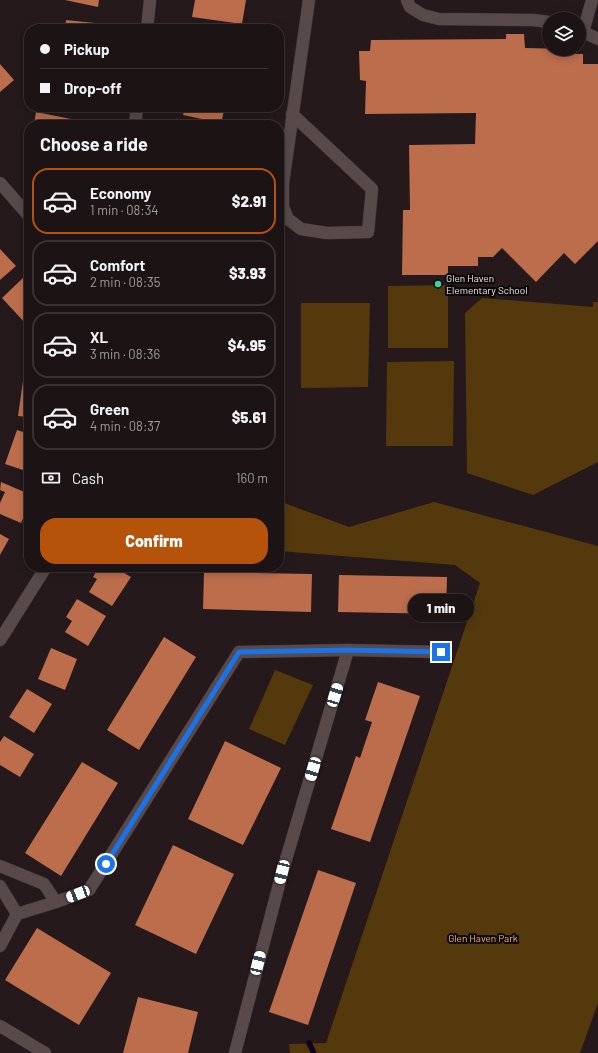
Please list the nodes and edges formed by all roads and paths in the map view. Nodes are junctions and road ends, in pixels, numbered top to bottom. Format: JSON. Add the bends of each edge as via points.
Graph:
{"nodes":[{"id":1,"x":150,"y":0,"type":"edge"},
{"id":2,"x":309,"y":0,"type":"edge"},
{"id":3,"x":407,"y":0,"type":"edge"},
{"id":4,"x":592,"y":0,"type":"edge"},
{"id":5,"x":586,"y":17,"type":"edge"},
{"id":6,"x":542,"y":21,"type":"edge"},
{"id":7,"x":148,"y":24,"type":"edge"},
{"id":8,"x":586,"y":33,"type":"edge"},
{"id":9,"x":598,"y":38,"type":"edge"},
{"id":10,"x":292,"y":114,"type":"junction"},
{"id":11,"x":284,"y":175,"type":"edge"},
{"id":12,"x":0,"y":183,"type":"edge"},
{"id":13,"x":284,"y":209,"type":"edge"},
{"id":14,"x":24,"y":210,"type":"edge"},
{"id":15,"x":43,"y":572,"type":"edge"},
{"id":16,"x":0,"y":640,"type":"edge"},
{"id":17,"x":348,"y":650,"type":"junction"},
{"id":18,"x":441,"y":652,"type":"dead end"},
{"id":19,"x":0,"y":866,"type":"edge"},
{"id":20,"x":0,"y":886,"type":"edge"},
{"id":21,"x":56,"y":902,"type":"junction"},
{"id":22,"x":17,"y":914,"type":"junction"},
{"id":23,"x":0,"y":946,"type":"edge"},
{"id":24,"x":0,"y":1026,"type":"edge"},
{"id":25,"x":45,"y":1053,"type":"edge"},
{"id":26,"x":235,"y":1053,"type":"edge"}],
"edges":[{"from":1,"to":7,"type":"street"},
{"from":2,"to":10,"type":"street"},
{"from":3,"to":6,"type":"street","via":[[410,7],[423,15],[439,19]]},
{"from":4,"to":5,"type":"street"},
{"from":8,"to":9,"type":"street"},
{"from":10,"to":11,"type":"street"},
{"from":10,"to":13,"type":"street","via":[[372,189],[368,232],[327,233],[301,229],[288,219]]},
{"from":12,"to":14,"type":"street"},
{"from":15,"to":16,"type":"street"},
{"from":17,"to":18,"type":"street"},
{"from":17,"to":21,"type":"street","via":[[239,652],[89,890]]},
{"from":17,"to":26,"type":"street","via":[[282,872]]},
{"from":19,"to":21,"type":"street","via":[[44,884]]},
{"from":20,"to":22,"type":"street"},
{"from":21,"to":22,"type":"street"},
{"from":22,"to":23,"type":"street"},
{"from":24,"to":25,"type":"street"}]}
